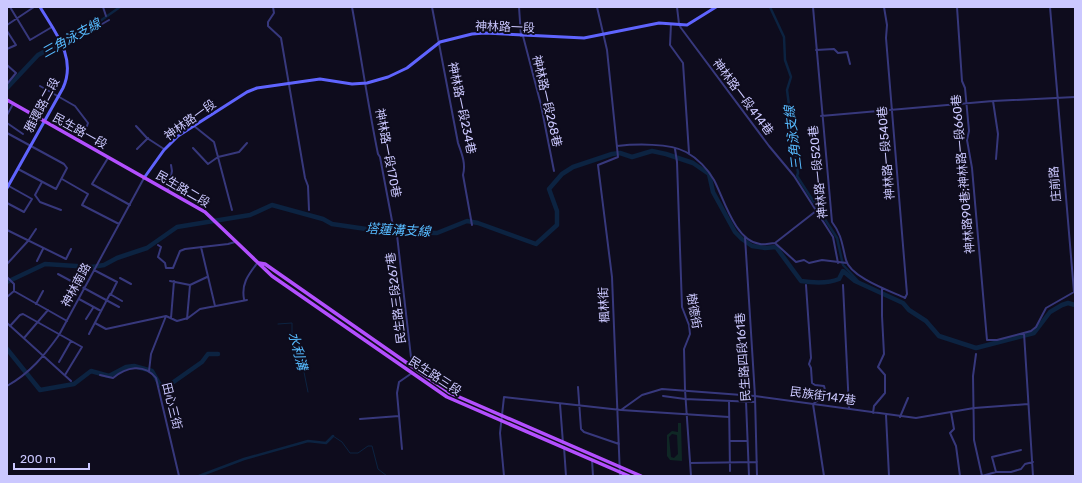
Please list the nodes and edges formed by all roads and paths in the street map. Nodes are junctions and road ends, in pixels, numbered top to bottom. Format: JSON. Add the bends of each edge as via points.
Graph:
{"nodes":[{"id":1,"x":10,"y":7,"type":"edge"},
{"id":2,"x":34,"y":7,"type":"edge"},
{"id":3,"x":40,"y":7,"type":"edge"},
{"id":4,"x":104,"y":7,"type":"edge"},
{"id":5,"x":273,"y":7,"type":"edge"},
{"id":6,"x":352,"y":7,"type":"edge"},
{"id":7,"x":432,"y":7,"type":"edge"},
{"id":8,"x":519,"y":7,"type":"edge"},
{"id":9,"x":597,"y":7,"type":"edge"},
{"id":10,"x":677,"y":7,"type":"edge"},
{"id":11,"x":716,"y":7,"type":"edge"},
{"id":12,"x":813,"y":7,"type":"edge"},
{"id":13,"x":884,"y":7,"type":"edge"},
{"id":14,"x":957,"y":7,"type":"edge"},
{"id":15,"x":1050,"y":7,"type":"edge"},
{"id":16,"x":106,"y":16,"type":"dead end"},
{"id":17,"x":17,"y":19,"type":"junction"},
{"id":18,"x":109,"y":20,"type":"dead end"},
{"id":19,"x":670,"y":24,"type":"junction"},
{"id":20,"x":678,"y":24,"type":"junction"},
{"id":21,"x":7,"y":25,"type":"edge"},
{"id":22,"x":52,"y":27,"type":"junction"},
{"id":23,"x":7,"y":31,"type":"edge"},
{"id":24,"x":603,"y":35,"type":"junction"},
{"id":25,"x":522,"y":36,"type":"junction"},
{"id":26,"x":440,"y":42,"type":"junction"},
{"id":27,"x":63,"y":46,"type":"junction"},
{"id":28,"x":7,"y":49,"type":"edge"},
{"id":29,"x":816,"y":50,"type":"junction"},
{"id":30,"x":850,"y":64,"type":"dead end"},
{"id":31,"x":7,"y":65,"type":"edge"},
{"id":32,"x":367,"y":83,"type":"junction"},
{"id":33,"x":7,"y":84,"type":"edge"},
{"id":34,"x":288,"y":85,"type":"junction"},
{"id":35,"x":40,"y":86,"type":"dead end"},
{"id":36,"x":59,"y":96,"type":"junction"},
{"id":37,"x":1075,"y":97,"type":"edge"},
{"id":38,"x":1057,"y":98,"type":"junction"},
{"id":39,"x":7,"y":100,"type":"edge"},
{"id":40,"x":993,"y":101,"type":"junction"},
{"id":41,"x":13,"y":104,"type":"junction"},
{"id":42,"x":966,"y":104,"type":"junction"},
{"id":43,"x":892,"y":110,"type":"junction"},
{"id":44,"x":7,"y":115,"type":"edge"},
{"id":45,"x":821,"y":116,"type":"junction"},
{"id":46,"x":44,"y":122,"type":"junction"},
{"id":47,"x":7,"y":123,"type":"edge"},
{"id":48,"x":87,"y":126,"type":"dead end"},
{"id":49,"x":136,"y":126,"type":"dead end"},
{"id":50,"x":193,"y":126,"type":"junction"},
{"id":51,"x":7,"y":133,"type":"edge"},
{"id":52,"x":24,"y":134,"type":"dead end"},
{"id":53,"x":148,"y":138,"type":"junction"},
{"id":54,"x":247,"y":143,"type":"dead end"},
{"id":55,"x":30,"y":146,"type":"junction"},
{"id":56,"x":617,"y":146,"type":"junction"},
{"id":57,"x":193,"y":148,"type":"dead end"},
{"id":58,"x":137,"y":149,"type":"dead end"},
{"id":59,"x":675,"y":149,"type":"junction"},
{"id":60,"x":164,"y":150,"type":"junction"},
{"id":61,"x":689,"y":153,"type":"junction"},
{"id":62,"x":218,"y":157,"type":"junction"},
{"id":63,"x":108,"y":158,"type":"junction"},
{"id":64,"x":996,"y":159,"type":"dead end"},
{"id":65,"x":171,"y":165,"type":"dead end"},
{"id":66,"x":18,"y":169,"type":"junction"},
{"id":67,"x":554,"y":171,"type":"dead end"},
{"id":68,"x":144,"y":178,"type":"junction"},
{"id":69,"x":62,"y":179,"type":"junction"},
{"id":70,"x":42,"y":182,"type":"junction"},
{"id":71,"x":7,"y":186,"type":"edge"},
{"id":72,"x":168,"y":191,"type":"junction"},
{"id":73,"x":7,"y":203,"type":"edge"},
{"id":74,"x":130,"y":205,"type":"junction"},
{"id":75,"x":61,"y":210,"type":"dead end"},
{"id":76,"x":232,"y":210,"type":"dead end"},
{"id":77,"x":309,"y":210,"type":"dead end"},
{"id":78,"x":816,"y":210,"type":"junction"},
{"id":79,"x":216,"y":222,"type":"joint"},
{"id":80,"x":119,"y":224,"type":"junction"},
{"id":81,"x":472,"y":225,"type":"dead end"},
{"id":82,"x":393,"y":226,"type":"joint"},
{"id":83,"x":36,"y":229,"type":"dead end"},
{"id":84,"x":7,"y":230,"type":"edge"},
{"id":85,"x":745,"y":237,"type":"junction"},
{"id":86,"x":28,"y":241,"type":"junction"},
{"id":87,"x":236,"y":241,"type":"junction"},
{"id":88,"x":775,"y":243,"type":"junction"},
{"id":89,"x":158,"y":245,"type":"dead end"},
{"id":90,"x":201,"y":247,"type":"junction"},
{"id":91,"x":43,"y":249,"type":"junction"},
{"id":92,"x":71,"y":249,"type":"dead end"},
{"id":93,"x":7,"y":259,"type":"edge"},
{"id":94,"x":37,"y":261,"type":"dead end"},
{"id":95,"x":10,"y":262,"type":"junction"},
{"id":96,"x":258,"y":262,"type":"junction"},
{"id":97,"x":838,"y":263,"type":"junction"},
{"id":98,"x":847,"y":263,"type":"junction"},
{"id":99,"x":7,"y":264,"type":"edge"},
{"id":100,"x":94,"y":270,"type":"junction"},
{"id":101,"x":58,"y":274,"type":"dead end"},
{"id":102,"x":207,"y":277,"type":"junction"},
{"id":103,"x":8,"y":278,"type":"edge"},
{"id":104,"x":120,"y":278,"type":"dead end"},
{"id":105,"x":170,"y":281,"type":"dead end"},
{"id":106,"x":174,"y":281,"type":"junction"},
{"id":107,"x":132,"y":284,"type":"dead end"},
{"id":108,"x":806,"y":284,"type":"dead end"},
{"id":109,"x":190,"y":285,"type":"junction"},
{"id":110,"x":843,"y":285,"type":"dead end"},
{"id":111,"x":84,"y":288,"type":"junction"},
{"id":112,"x":882,"y":288,"type":"junction"},
{"id":113,"x":14,"y":291,"type":"junction"},
{"id":114,"x":43,"y":291,"type":"dead end"},
{"id":115,"x":110,"y":294,"type":"junction"},
{"id":116,"x":7,"y":297,"type":"edge"},
{"id":117,"x":79,"y":300,"type":"junction"},
{"id":118,"x":107,"y":301,"type":"junction"},
{"id":119,"x":122,"y":301,"type":"dead end"},
{"id":120,"x":36,"y":304,"type":"junction"},
{"id":121,"x":215,"y":306,"type":"junction"},
{"id":122,"x":93,"y":307,"type":"junction"},
{"id":123,"x":119,"y":307,"type":"dead end"},
{"id":124,"x":48,"y":310,"type":"junction"},
{"id":125,"x":101,"y":312,"type":"junction"},
{"id":126,"x":166,"y":316,"type":"junction"},
{"id":127,"x":171,"y":318,"type":"junction"},
{"id":128,"x":86,"y":319,"type":"dead end"},
{"id":129,"x":187,"y":319,"type":"junction"},
{"id":130,"x":67,"y":321,"type":"junction"},
{"id":131,"x":37,"y":322,"type":"junction"},
{"id":132,"x":7,"y":323,"type":"edge"},
{"id":133,"x":95,"y":323,"type":"junction"},
{"id":134,"x":10,"y":326,"type":"junction"},
{"id":135,"x":1024,"y":333,"type":"junction"},
{"id":136,"x":89,"y":334,"type":"dead end"},
{"id":137,"x":59,"y":335,"type":"junction"},
{"id":138,"x":24,"y":338,"type":"junction"},
{"id":139,"x":71,"y":341,"type":"junction"},
{"id":140,"x":976,"y":354,"type":"dead end"},
{"id":141,"x":44,"y":357,"type":"junction"},
{"id":142,"x":59,"y":362,"type":"dead end"},
{"id":143,"x":413,"y":368,"type":"junction"},
{"id":144,"x":149,"y":371,"type":"junction"},
{"id":145,"x":412,"y":373,"type":"junction"},
{"id":146,"x":100,"y":374,"type":"dead end"},
{"id":147,"x":65,"y":375,"type":"junction"},
{"id":148,"x":71,"y":381,"type":"dead end"},
{"id":149,"x":7,"y":385,"type":"edge"},
{"id":150,"x":578,"y":387,"type":"dead end"},
{"id":151,"x":684,"y":390,"type":"junction"},
{"id":152,"x":664,"y":396,"type":"dead end"},
{"id":153,"x":755,"y":396,"type":"junction"},
{"id":154,"x":908,"y":398,"type":"dead end"},
{"id":155,"x":685,"y":399,"type":"junction"},
{"id":156,"x":729,"y":401,"type":"junction"},
{"id":157,"x":746,"y":401,"type":"junction"},
{"id":158,"x":755,"y":402,"type":"junction"},
{"id":159,"x":560,"y":404,"type":"junction"},
{"id":160,"x":813,"y":404,"type":"junction"},
{"id":161,"x":1028,"y":404,"type":"junction"},
{"id":162,"x":579,"y":406,"type":"junction"},
{"id":163,"x":849,"y":408,"type":"junction"},
{"id":164,"x":974,"y":408,"type":"junction"},
{"id":165,"x":619,"y":410,"type":"junction"},
{"id":166,"x":951,"y":412,"type":"junction"},
{"id":167,"x":873,"y":413,"type":"junction"},
{"id":168,"x":886,"y":415,"type":"junction"},
{"id":169,"x":399,"y":416,"type":"junction"},
{"id":170,"x":686,"y":416,"type":"junction"},
{"id":171,"x":900,"y":416,"type":"junction"},
{"id":172,"x":729,"y":417,"type":"junction"},
{"id":173,"x":360,"y":419,"type":"dead end"},
{"id":174,"x":501,"y":419,"type":"junction"},
{"id":175,"x":730,"y":441,"type":"junction"},
{"id":176,"x":747,"y":441,"type":"junction"},
{"id":177,"x":619,"y":444,"type":"junction"},
{"id":178,"x":564,"y":445,"type":"junction"},
{"id":179,"x":402,"y":449,"type":"dead end"},
{"id":180,"x":1021,"y":450,"type":"dead end"},
{"id":181,"x":592,"y":459,"type":"junction"},
{"id":182,"x":748,"y":462,"type":"junction"},
{"id":183,"x":757,"y":462,"type":"junction"},
{"id":184,"x":1033,"y":462,"type":"junction"},
{"id":185,"x":690,"y":463,"type":"junction"},
{"id":186,"x":730,"y":463,"type":"junction"},
{"id":187,"x":730,"y":471,"type":"dead end"},
{"id":188,"x":620,"y":472,"type":"edge"},
{"id":189,"x":996,"y":472,"type":"junction"},
{"id":190,"x":180,"y":476,"type":"edge"},
{"id":191,"x":504,"y":476,"type":"edge"},
{"id":192,"x":566,"y":476,"type":"edge"},
{"id":193,"x":593,"y":476,"type":"edge"},
{"id":194,"x":629,"y":476,"type":"edge"},
{"id":195,"x":641,"y":476,"type":"edge"},
{"id":196,"x":691,"y":476,"type":"edge"},
{"id":197,"x":748,"y":476,"type":"edge"},
{"id":198,"x":757,"y":476,"type":"edge"},
{"id":199,"x":824,"y":476,"type":"edge"},
{"id":200,"x":889,"y":476,"type":"edge"},
{"id":201,"x":960,"y":476,"type":"edge"},
{"id":202,"x":982,"y":476,"type":"edge"},
{"id":203,"x":1033,"y":476,"type":"edge"}],
"edges":[{"from":1,"to":17,"type":"street"},
{"from":2,"to":17,"type":"street"},
{"from":3,"to":22,"type":"street","name":"雅環路二段"},
{"from":4,"to":16,"type":"street"},
{"from":5,"to":34,"type":"street","via":[[274,13],[268,26],[281,38]]},
{"from":6,"to":32,"type":"street","name":"神林路一段170巷"},
{"from":7,"to":26,"type":"street","name":"神林路一段234巷"},
{"from":8,"to":25,"type":"street","name":"神林路一段268巷"},
{"from":9,"to":24,"type":"street"},
{"from":10,"to":20,"type":"street"},
{"from":11,"to":20,"type":"street","name":"神林路一段","via":[[687,25]]},
{"from":12,"to":29,"type":"street","name":"神林路一段520巷"},
{"from":13,"to":43,"type":"street","name":"神林路一段540巷"},
{"from":14,"to":42,"type":"street","name":"神林路90巷;神林路一段660巷"},
{"from":15,"to":38,"type":"street","name":"庄前路"},
{"from":17,"to":21,"type":"street"},
{"from":17,"to":22,"type":"street","via":[[30,40]]},
{"from":18,"to":27,"type":"street"},
{"from":19,"to":20,"type":"street","name":"神林路一段"},
{"from":19,"to":24,"type":"street","name":"神林路一段","via":[[659,23]]},
{"from":19,"to":61,"type":"street","via":[[670,44],[683,63]]},
{"from":20,"to":78,"type":"street","name":"神林路一段414巷","via":[[794,176]]},
{"from":22,"to":27,"type":"street","name":"雅環路二段"},
{"from":23,"to":28,"type":"street","via":[[16,45]]},
{"from":24,"to":25,"type":"street","name":"神林路一段","via":[[573,39]]},
{"from":24,"to":56,"type":"street","via":[[607,50]]},
{"from":25,"to":26,"type":"street","name":"神林路一段","via":[[472,34]]},
{"from":25,"to":67,"type":"street","name":"神林路一段268巷","via":[[541,105]]},
{"from":26,"to":32,"type":"street","name":"神林路一段","via":[[407,68]]},
{"from":26,"to":81,"type":"street","name":"神林路一段234巷","via":[[458,144],[463,157],[463,175]]},
{"from":27,"to":36,"type":"street","name":"雅環路二段","via":[[69,66],[67,80]]},
{"from":29,"to":30,"type":"street","via":[[834,49],[838,53],[848,52]]},
{"from":29,"to":45,"type":"street","name":"神林路一段520巷"},
{"from":31,"to":33,"type":"street","via":[[16,73]]},
{"from":32,"to":34,"type":"street","name":"神林路一段","via":[[352,84],[320,79]]},
{"from":32,"to":82,"type":"street","name":"神林路一段170巷","via":[[373,128]]},
{"from":34,"to":50,"type":"street","name":"神林路一段","via":[[252,90]]},
{"from":34,"to":77,"type":"street","via":[[308,186]]},
{"from":35,"to":36,"type":"street"},
{"from":36,"to":46,"type":"street","name":"雅環路二段"},
{"from":36,"to":48,"type":"street","via":[[75,106],[88,123]]},
{"from":37,"to":38,"type":"street"},
{"from":38,"to":40,"type":"street"},
{"from":38,"to":135,"type":"street","name":"庄前路","via":[[1074,292],[1046,308],[1036,327]]},
{"from":39,"to":41,"type":"main road","name":"民生路一段"},
{"from":40,"to":42,"type":"street"},
{"from":40,"to":64,"type":"street","via":[[998,134]]},
{"from":41,"to":44,"type":"street"},
{"from":41,"to":46,"type":"main road","name":"民生路一段"},
{"from":42,"to":43,"type":"street"},
{"from":42,"to":135,"type":"street","name":"神林路90巷;神林路一段660巷","via":[[969,131],[967,140],[972,168],[986,340]]},
{"from":43,"to":45,"type":"street"},
{"from":43,"to":112,"type":"street","name":"神林路一段540巷","via":[[907,294],[905,298]]},
{"from":45,"to":98,"type":"street","name":"神林路一段520巷","via":[[830,215],[841,236]]},
{"from":46,"to":55,"type":"street","name":"雅環路二段"},
{"from":46,"to":63,"type":"main road","name":"民生路一段"},
{"from":47,"to":52,"type":"street"},
{"from":49,"to":53,"type":"street"},
{"from":50,"to":60,"type":"street","name":"神林路一段"},
{"from":50,"to":62,"type":"street","via":[[214,142]]},
{"from":51,"to":55,"type":"street"},
{"from":53,"to":58,"type":"street"},
{"from":53,"to":60,"type":"street"},
{"from":54,"to":62,"type":"street","via":[[239,152]]},
{"from":55,"to":66,"type":"street","name":"雅環路二段"},
{"from":55,"to":69,"type":"street","via":[[64,164],[67,168]]},
{"from":56,"to":59,"type":"street","via":[[654,144]]},
{"from":56,"to":165,"type":"street","name":"楓林街","via":[[618,157],[598,166],[612,277]]},
{"from":57,"to":62,"type":"street","via":[[208,164]]},
{"from":59,"to":61,"type":"street"},
{"from":59,"to":151,"type":"street","name":"樹德街","via":[[682,307],[690,331],[684,349]]},
{"from":60,"to":68,"type":"street","name":"神林路一段"},
{"from":61,"to":85,"type":"street","via":[[713,178],[737,230]]},
{"from":62,"to":76,"type":"street"},
{"from":63,"to":68,"type":"main road","name":"民生路一段"},
{"from":63,"to":74,"type":"street","via":[[92,184]]},
{"from":65,"to":72,"type":"street"},
{"from":66,"to":70,"type":"street"},
{"from":66,"to":71,"type":"street","name":"雅環路二段"},
{"from":68,"to":72,"type":"main road","name":"民生路二段"},
{"from":68,"to":74,"type":"street","name":"神林南路"},
{"from":69,"to":70,"type":"street","via":[[56,189]]},
{"from":69,"to":80,"type":"street","via":[[88,194],[82,205]]},
{"from":70,"to":75,"type":"street","via":[[35,195],[40,202]]},
{"from":71,"to":73,"type":"street","via":[[32,199],[24,212]]},
{"from":72,"to":79,"type":"main road","name":"民生路二段"},
{"from":74,"to":80,"type":"street","name":"神林南路"},
{"from":78,"to":88,"type":"street"},
{"from":78,"to":97,"type":"street","name":"神林路一段414巷","via":[[833,237]]},
{"from":79,"to":87,"type":"main road","name":"民生路三段"},
{"from":80,"to":100,"type":"street","name":"神林南路"},
{"from":82,"to":143,"type":"street","name":"民生路三段267巷","via":[[397,235]]},
{"from":83,"to":86,"type":"street"},
{"from":84,"to":86,"type":"street"},
{"from":85,"to":88,"type":"street","via":[[758,244]]},
{"from":85,"to":153,"type":"street","name":"民生路四段161巷"},
{"from":86,"to":91,"type":"street"},
{"from":86,"to":95,"type":"street"},
{"from":87,"to":90,"type":"street"},
{"from":87,"to":96,"type":"main road","name":"民生路三段"},
{"from":88,"to":97,"type":"street","via":[[796,262],[804,260],[810,263],[822,260]]},
{"from":89,"to":90,"type":"street","via":[[161,247],[158,257],[166,268],[173,268],[180,251],[185,248]]},
{"from":90,"to":102,"type":"street"},
{"from":91,"to":92,"type":"street","via":[[66,259]]},
{"from":91,"to":94,"type":"street"},
{"from":93,"to":95,"type":"street"},
{"from":95,"to":99,"type":"street"},
{"from":96,"to":121,"type":"street","via":[[246,279],[243,290],[245,299]]},
{"from":96,"to":143,"type":"main road","name":"民生路三段"},
{"from":96,"to":145,"type":"main road","name":"民生路三段","via":[[277,279]]},
{"from":97,"to":98,"type":"street"},
{"from":98,"to":112,"type":"street","via":[[861,278]]},
{"from":100,"to":111,"type":"street","name":"神林南路"},
{"from":100,"to":115,"type":"street","via":[[117,282]]},
{"from":101,"to":111,"type":"street"},
{"from":102,"to":109,"type":"street"},
{"from":102,"to":121,"type":"street"},
{"from":103,"to":113,"type":"street","via":[[14,284]]},
{"from":104,"to":107,"type":"street"},
{"from":105,"to":106,"type":"street"},
{"from":106,"to":109,"type":"street"},
{"from":106,"to":127,"type":"street"},
{"from":108,"to":160,"type":"street","via":[[812,383],[824,386],[826,392]]},
{"from":109,"to":129,"type":"street"},
{"from":110,"to":163,"type":"street"},
{"from":111,"to":117,"type":"street","name":"神林南路"},
{"from":111,"to":118,"type":"street"},
{"from":112,"to":167,"type":"street","via":[[884,354],[878,367],[885,375],[886,393],[874,406]]},
{"from":113,"to":116,"type":"street"},
{"from":113,"to":120,"type":"street"},
{"from":114,"to":120,"type":"street"},
{"from":115,"to":118,"type":"street"},
{"from":115,"to":119,"type":"street"},
{"from":117,"to":122,"type":"street"},
{"from":117,"to":130,"type":"street","name":"神林南路"},
{"from":118,"to":123,"type":"street"},
{"from":118,"to":125,"type":"street"},
{"from":120,"to":124,"type":"street"},
{"from":121,"to":129,"type":"street","via":[[200,309]]},
{"from":122,"to":125,"type":"street"},
{"from":122,"to":128,"type":"street"},
{"from":124,"to":130,"type":"street"},
{"from":124,"to":131,"type":"street"},
{"from":125,"to":133,"type":"street"},
{"from":126,"to":127,"type":"street"},
{"from":126,"to":133,"type":"street","via":[[106,329]]},
{"from":126,"to":144,"type":"street","via":[[151,354]]},
{"from":127,"to":129,"type":"street","via":[[177,321]]},
{"from":130,"to":137,"type":"street","name":"神林南路"},
{"from":131,"to":134,"type":"street","via":[[20,315]]},
{"from":131,"to":137,"type":"street"},
{"from":131,"to":138,"type":"street"},
{"from":132,"to":134,"type":"street"},
{"from":133,"to":136,"type":"street"},
{"from":134,"to":138,"type":"street"},
{"from":135,"to":161,"type":"street"},
{"from":137,"to":139,"type":"street"},
{"from":137,"to":141,"type":"street","name":"神林南路"},
{"from":138,"to":141,"type":"street"},
{"from":139,"to":142,"type":"street"},
{"from":139,"to":147,"type":"street","via":[[82,346]]},
{"from":140,"to":164,"type":"street","via":[[973,376]]},
{"from":141,"to":147,"type":"street"},
{"from":141,"to":149,"type":"street","name":"神林南路","via":[[30,371]]},
{"from":143,"to":174,"type":"main road","name":"民生路三段","via":[[458,398]]},
{"from":144,"to":146,"type":"street","name":"田心三街","via":[[126,369],[113,378]]},
{"from":144,"to":190,"type":"street","name":"田心三街","via":[[156,378],[159,387]]},
{"from":145,"to":169,"type":"street","via":[[399,382]]},
{"from":145,"to":174,"type":"main road","name":"民生路三段","via":[[447,397]]},
{"from":147,"to":148,"type":"street"},
{"from":150,"to":162,"type":"street"},
{"from":151,"to":153,"type":"street","name":"民族街147巷"},
{"from":151,"to":155,"type":"street","name":"樹德街"},
{"from":151,"to":165,"type":"street","name":"民族街147巷","via":[[656,390]]},
{"from":152,"to":155,"type":"street"},
{"from":153,"to":158,"type":"street","name":"民生路四段161巷"},
{"from":153,"to":160,"type":"street","name":"民族街147巷"},
{"from":154,"to":171,"type":"street"},
{"from":155,"to":156,"type":"street"},
{"from":155,"to":170,"type":"street","name":"樹德街"},
{"from":156,"to":157,"type":"street"},
{"from":156,"to":172,"type":"street"},
{"from":157,"to":158,"type":"street"},
{"from":157,"to":176,"type":"street"},
{"from":158,"to":183,"type":"street","name":"民生路四段161巷"},
{"from":159,"to":162,"type":"street"},
{"from":159,"to":174,"type":"street","via":[[504,397]]},
{"from":159,"to":178,"type":"street"},
{"from":160,"to":163,"type":"street","name":"民族街147巷"},
{"from":160,"to":199,"type":"street"},
{"from":161,"to":164,"type":"street","name":"民族街147巷"},
{"from":161,"to":184,"type":"street"},
{"from":162,"to":165,"type":"street"},
{"from":162,"to":177,"type":"street","via":[[581,429],[584,432]]},
{"from":163,"to":167,"type":"street","name":"民族街147巷"},
{"from":164,"to":166,"type":"street","name":"民族街147巷"},
{"from":164,"to":202,"type":"street","via":[[974,440]]},
{"from":165,"to":170,"type":"street"},
{"from":165,"to":177,"type":"street","name":"楓林街"},
{"from":166,"to":171,"type":"street","name":"民族街147巷","via":[[923,418]]},
{"from":166,"to":201,"type":"street","via":[[954,428],[950,433],[956,446]]},
{"from":167,"to":168,"type":"street","name":"民族街147巷"},
{"from":168,"to":171,"type":"street","name":"民族街147巷"},
{"from":168,"to":200,"type":"street"},
{"from":169,"to":173,"type":"street"},
{"from":169,"to":179,"type":"street"},
{"from":170,"to":172,"type":"street"},
{"from":170,"to":185,"type":"street","name":"樹德街"},
{"from":172,"to":175,"type":"street"},
{"from":174,"to":178,"type":"main road","name":"民生路三段"},
{"from":174,"to":191,"type":"street"},
{"from":175,"to":176,"type":"street"},
{"from":175,"to":186,"type":"street"},
{"from":176,"to":182,"type":"street"},
{"from":177,"to":188,"type":"street","name":"楓林街"},
{"from":178,"to":181,"type":"main road","name":"民生路三段"},
{"from":178,"to":188,"type":"main road","name":"民生路三段"},
{"from":178,"to":192,"type":"street"},
{"from":180,"to":189,"type":"street","via":[[992,457]]},
{"from":181,"to":188,"type":"main road","name":"民生路三段"},
{"from":181,"to":193,"type":"street"},
{"from":182,"to":183,"type":"street"},
{"from":182,"to":186,"type":"street"},
{"from":182,"to":197,"type":"street"},
{"from":183,"to":198,"type":"street","name":"民生路四段161巷"},
{"from":184,"to":189,"type":"street","via":[[1011,472]]},
{"from":184,"to":203,"type":"street"},
{"from":185,"to":186,"type":"street"},
{"from":185,"to":196,"type":"street","name":"樹德街"},
{"from":186,"to":187,"type":"street"},
{"from":188,"to":194,"type":"main road"},
{"from":188,"to":195,"type":"main road"},
{"from":189,"to":202,"type":"street"}]}
